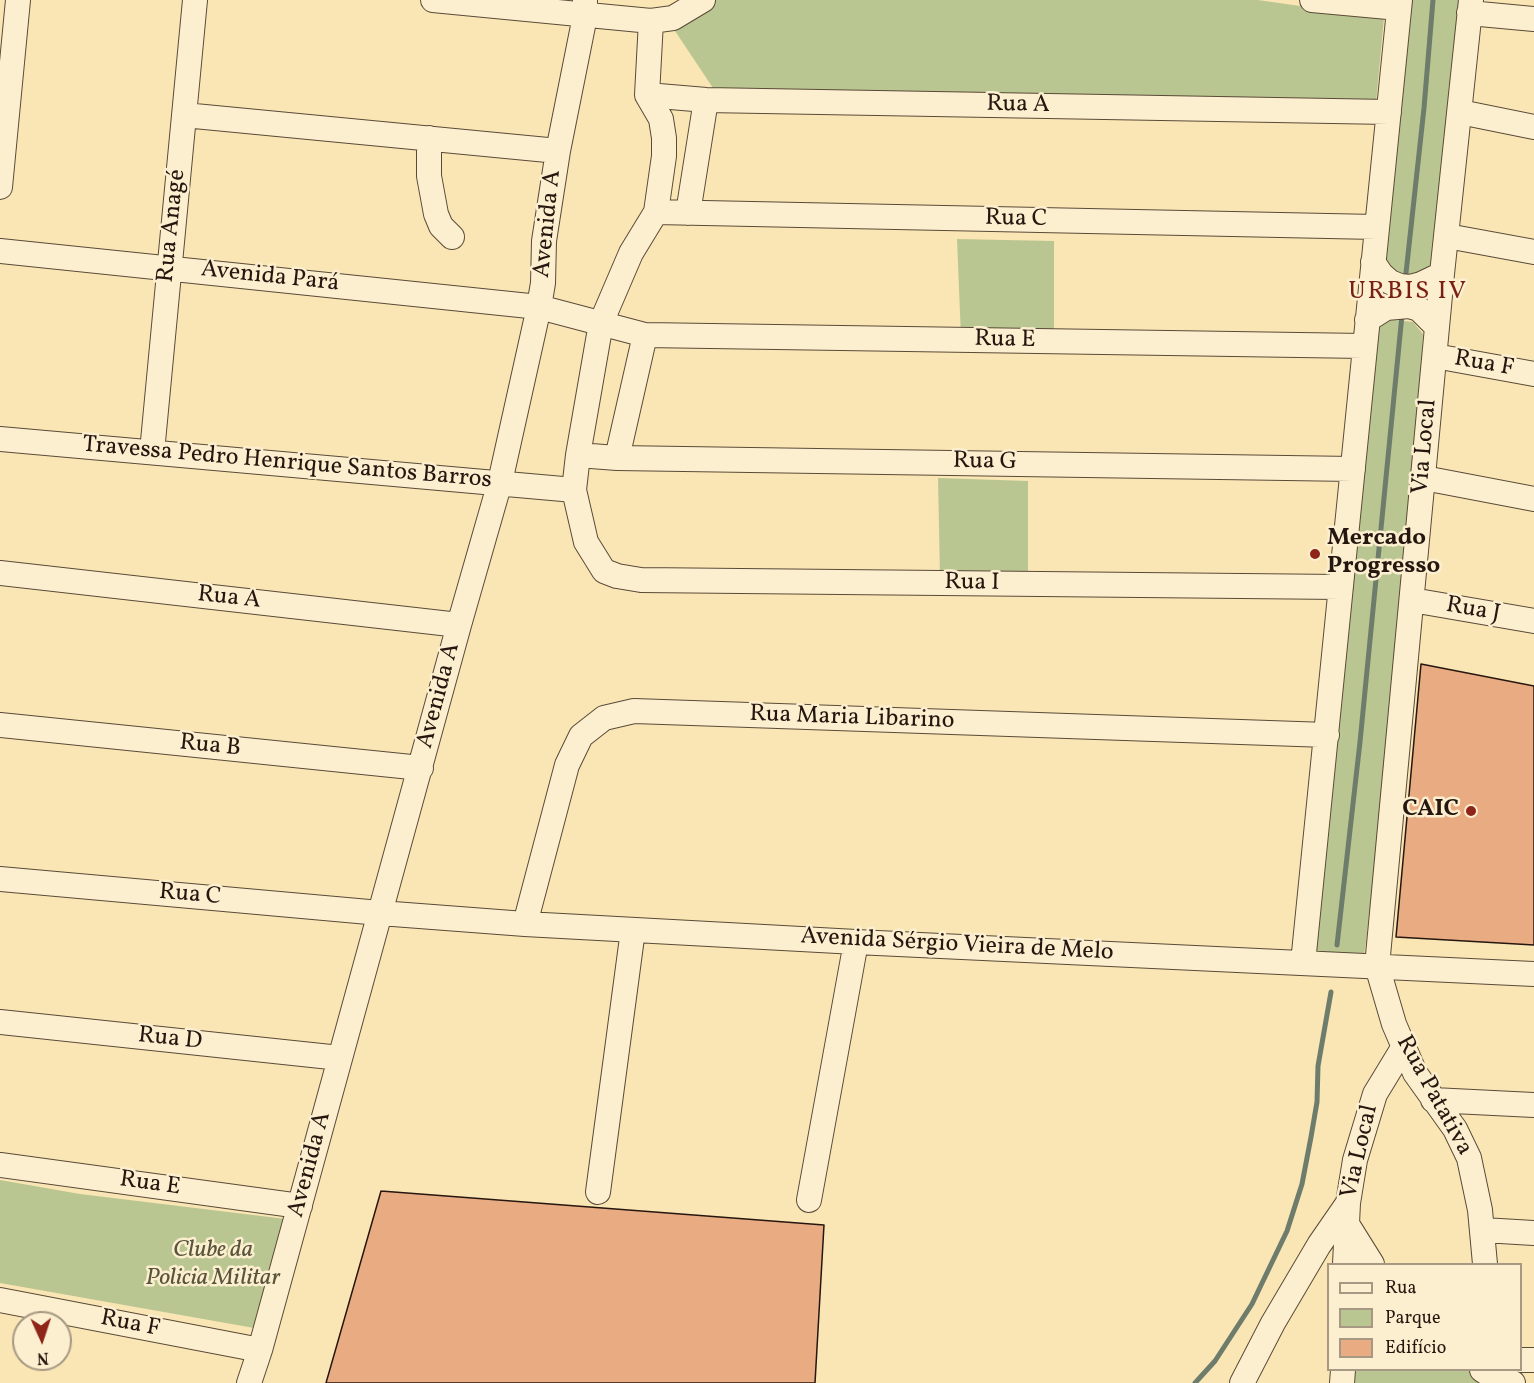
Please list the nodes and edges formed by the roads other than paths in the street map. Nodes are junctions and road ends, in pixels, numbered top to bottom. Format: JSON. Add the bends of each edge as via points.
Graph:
{"nodes":[{"id":1,"x":18,"y":0,"type":"edge"},
{"id":2,"x":195,"y":0,"type":"edge"},
{"id":3,"x":433,"y":0,"type":"edge"},
{"id":4,"x":703,"y":0,"type":"edge"},
{"id":5,"x":1312,"y":0,"type":"edge"},
{"id":6,"x":1400,"y":4,"type":"edge"},
{"id":7,"x":1470,"y":6,"type":"edge"},
{"id":8,"x":585,"y":8,"type":"edge"},
{"id":9,"x":1534,"y":19,"type":"edge"},
{"id":10,"x":662,"y":20,"type":"junction"},
{"id":11,"x":647,"y":95,"type":"junction"},
{"id":12,"x":706,"y":100,"type":"junction"},
{"id":13,"x":1389,"y":112,"type":"junction"},
{"id":14,"x":1460,"y":112,"type":"junction"},
{"id":15,"x":184,"y":116,"type":"junction"},
{"id":16,"x":1534,"y":127,"type":"edge"},
{"id":17,"x":429,"y":138,"type":"junction"},
{"id":18,"x":558,"y":150,"type":"junction"},
{"id":19,"x":0,"y":186,"type":"edge"},
{"id":20,"x":656,"y":212,"type":"junction"},
{"id":21,"x":688,"y":213,"type":"junction"},
{"id":22,"x":1376,"y":227,"type":"junction"},
{"id":23,"x":1447,"y":236,"type":"junction"},
{"id":24,"x":452,"y":237,"type":"dead end"},
{"id":25,"x":0,"y":251,"type":"edge"},
{"id":26,"x":1534,"y":252,"type":"edge"},
{"id":27,"x":1372,"y":262,"type":"junction"},
{"id":28,"x":169,"y":268,"type":"junction"},
{"id":29,"x":1442,"y":274,"type":"junction"},
{"id":30,"x":539,"y":307,"type":"junction"},
{"id":31,"x":1367,"y":320,"type":"junction"},
{"id":32,"x":601,"y":323,"type":"junction"},
{"id":33,"x":1437,"y":327,"type":"junction"},
{"id":34,"x":645,"y":335,"type":"junction"},
{"id":35,"x":1364,"y":346,"type":"junction"},
{"id":36,"x":1435,"y":356,"type":"junction"},
{"id":37,"x":1534,"y":374,"type":"edge"},
{"id":38,"x":0,"y":439,"type":"edge"},
{"id":39,"x":152,"y":452,"type":"junction"},
{"id":40,"x":578,"y":455,"type":"junction"},
{"id":41,"x":617,"y":458,"type":"junction"},
{"id":42,"x":1353,"y":469,"type":"junction"},
{"id":43,"x":1424,"y":478,"type":"junction"},
{"id":44,"x":500,"y":482,"type":"junction"},
{"id":45,"x":574,"y":490,"type":"junction"},
{"id":46,"x":1534,"y":499,"type":"edge"},
{"id":47,"x":0,"y":573,"type":"edge"},
{"id":48,"x":1341,"y":587,"type":"junction"},
{"id":49,"x":1412,"y":600,"type":"junction"},
{"id":50,"x":1534,"y":621,"type":"edge"},
{"id":51,"x":459,"y":625,"type":"junction"},
{"id":52,"x":0,"y":725,"type":"edge"},
{"id":53,"x":1326,"y":735,"type":"junction"},
{"id":54,"x":421,"y":768,"type":"junction"},
{"id":55,"x":0,"y":879,"type":"edge"},
{"id":56,"x":380,"y":913,"type":"junction"},
{"id":57,"x":525,"y":924,"type":"junction"},
{"id":58,"x":633,"y":930,"type":"junction"},
{"id":59,"x":856,"y":942,"type":"junction"},
{"id":60,"x":1303,"y":963,"type":"junction"},
{"id":61,"x":1377,"y":966,"type":"junction"},
{"id":62,"x":1534,"y":974,"type":"edge"},
{"id":63,"x":0,"y":1022,"type":"edge"},
{"id":64,"x":1403,"y":1048,"type":"junction"},
{"id":65,"x":340,"y":1059,"type":"junction"},
{"id":66,"x":1433,"y":1100,"type":"junction"},
{"id":67,"x":1534,"y":1105,"type":"edge"},
{"id":68,"x":0,"y":1165,"type":"edge"},
{"id":69,"x":598,"y":1192,"type":"dead end"},
{"id":70,"x":809,"y":1200,"type":"dead end"},
{"id":71,"x":300,"y":1206,"type":"junction"},
{"id":72,"x":1347,"y":1214,"type":"junction"},
{"id":73,"x":1483,"y":1230,"type":"junction"},
{"id":74,"x":1534,"y":1233,"type":"edge"},
{"id":75,"x":1345,"y":1263,"type":"edge"},
{"id":76,"x":1372,"y":1263,"type":"edge"},
{"id":77,"x":1485,"y":1263,"type":"edge"},
{"id":78,"x":0,"y":1300,"type":"edge"},
{"id":79,"x":260,"y":1350,"type":"junction"},
{"id":80,"x":1484,"y":1371,"type":"edge"},
{"id":81,"x":1517,"y":1371,"type":"edge"},
{"id":82,"x":249,"y":1383,"type":"edge"},
{"id":83,"x":1242,"y":1383,"type":"edge"},
{"id":84,"x":1513,"y":1383,"type":"edge"},
{"id":85,"x":1528,"y":1383,"type":"edge"}],
"edges":[{"from":1,"to":19,"type":"street"},
{"from":2,"to":15,"type":"street","name":"Rua Anagé"},
{"from":3,"to":8,"type":"street"},
{"from":4,"to":10,"type":"street"},
{"from":5,"to":6,"type":"street"},
{"from":6,"to":13,"type":"street"},
{"from":7,"to":9,"type":"street"},
{"from":7,"to":14,"type":"street","name":"Via Local"},
{"from":8,"to":10,"type":"street"},
{"from":8,"to":18,"type":"street","name":"Avenida A"},
{"from":10,"to":11,"type":"street"},
{"from":11,"to":12,"type":"street","name":"Rua A"},
{"from":11,"to":20,"type":"street","via":[[660,119],[664,138]]},
{"from":12,"to":13,"type":"street","name":"Rua A"},
{"from":12,"to":21,"type":"street"},
{"from":13,"to":22,"type":"street"},
{"from":14,"to":16,"type":"street"},
{"from":14,"to":23,"type":"street","name":"Via Local"},
{"from":15,"to":17,"type":"street"},
{"from":15,"to":28,"type":"street","name":"Rua Anagé"},
{"from":17,"to":18,"type":"street"},
{"from":17,"to":24,"type":"street","via":[[429,176],[436,214]]},
{"from":18,"to":30,"type":"street","name":"Avenida A"},
{"from":20,"to":21,"type":"street","name":"Rua C"},
{"from":20,"to":32,"type":"street","via":[[631,253]]},
{"from":21,"to":22,"type":"street","name":"Rua C"},
{"from":22,"to":27,"type":"street"},
{"from":23,"to":26,"type":"street"},
{"from":23,"to":29,"type":"street","name":"Via Local"},
{"from":25,"to":28,"type":"street","name":"Avenida Pará"},
{"from":27,"to":29,"type":"street","via":[[1390,282],[1400,286],[1421,284]]},
{"from":27,"to":31,"type":"street"},
{"from":28,"to":30,"type":"street","name":"Avenida Pará"},
{"from":28,"to":39,"type":"street","name":"Rua Anagé"},
{"from":29,"to":33,"type":"street","name":"Via Local"},
{"from":30,"to":32,"type":"street","name":"Avenida Pará"},
{"from":30,"to":44,"type":"street","name":"Avenida A"},
{"from":31,"to":33,"type":"street","via":[[1386,308],[1409,306],[1419,309]]},
{"from":31,"to":35,"type":"street"},
{"from":32,"to":34,"type":"street","name":"Rua E"},
{"from":32,"to":40,"type":"street"},
{"from":33,"to":36,"type":"street","name":"Via Local"},
{"from":34,"to":35,"type":"street","name":"Rua E"},
{"from":34,"to":41,"type":"street"},
{"from":35,"to":42,"type":"street"},
{"from":36,"to":37,"type":"street","name":"Rua F"},
{"from":36,"to":43,"type":"street","name":"Via Local"},
{"from":38,"to":39,"type":"street","name":"Travessa Pedro Henrique Santos Barros"},
{"from":39,"to":44,"type":"street","name":"Travessa Pedro Henrique Santos Barros"},
{"from":40,"to":41,"type":"street","name":"Rua G"},
{"from":40,"to":45,"type":"street"},
{"from":41,"to":42,"type":"street","name":"Rua G"},
{"from":42,"to":48,"type":"street"},
{"from":43,"to":46,"type":"street"},
{"from":43,"to":49,"type":"street","name":"Via Local"},
{"from":44,"to":45,"type":"street","name":"Travessa Pedro Henrique Santos Barros"},
{"from":44,"to":51,"type":"street","name":"Avenida A"},
{"from":45,"to":48,"type":"street","name":"Rua I","via":[[586,542],[604,571],[640,580]]},
{"from":47,"to":51,"type":"street","name":"Rua A"},
{"from":48,"to":53,"type":"street"},
{"from":49,"to":50,"type":"street","name":"Rua J"},
{"from":49,"to":61,"type":"street","name":"Via Local"},
{"from":51,"to":54,"type":"street","name":"Avenida A"},
{"from":52,"to":54,"type":"street","name":"Rua B"},
{"from":53,"to":57,"type":"street","name":"Rua Maria Libarino","via":[[634,711],[604,718],[581,736],[567,765]]},
{"from":53,"to":60,"type":"street"},
{"from":54,"to":56,"type":"street","name":"Avenida A"},
{"from":55,"to":56,"type":"street","name":"Rua C"},
{"from":56,"to":57,"type":"street","name":"Avenida Sérgio Vieira de Melo"},
{"from":56,"to":65,"type":"street","name":"Avenida A"},
{"from":57,"to":58,"type":"street","name":"Avenida Sérgio Vieira de Melo"},
{"from":58,"to":59,"type":"street","name":"Avenida Sérgio Vieira de Melo"},
{"from":58,"to":69,"type":"street"},
{"from":59,"to":60,"type":"street","name":"Avenida Sérgio Vieira de Melo"},
{"from":59,"to":70,"type":"street"},
{"from":60,"to":61,"type":"street","name":"Avenida Sérgio Vieira de Melo"},
{"from":61,"to":62,"type":"street","name":"Avenida Sérgio Vieira de Melo"},
{"from":61,"to":64,"type":"street","name":"Rua Patativa"},
{"from":63,"to":65,"type":"street","name":"Rua D"},
{"from":64,"to":66,"type":"street","name":"Rua Patativa"},
{"from":64,"to":72,"type":"street","name":"Via Local","via":[[1368,1113],[1355,1160]]},
{"from":65,"to":71,"type":"street","name":"Avenida A"},
{"from":66,"to":67,"type":"street"},
{"from":66,"to":73,"type":"street","name":"Rua Patativa","via":[[1455,1129],[1469,1158]]},
{"from":68,"to":71,"type":"street","name":"Rua E"},
{"from":71,"to":79,"type":"street","name":"Avenida A"},
{"from":72,"to":75,"type":"street","name":"Via Local"},
{"from":72,"to":76,"type":"street"},
{"from":72,"to":83,"type":"street","via":[[1319,1245]]},
{"from":73,"to":74,"type":"street"},
{"from":73,"to":77,"type":"street","name":"Rua Patativa"},
{"from":78,"to":79,"type":"street","name":"Rua F"},
{"from":79,"to":82,"type":"street","name":"Avenida A"},
{"from":80,"to":84,"type":"street"},
{"from":81,"to":85,"type":"street"}]}
